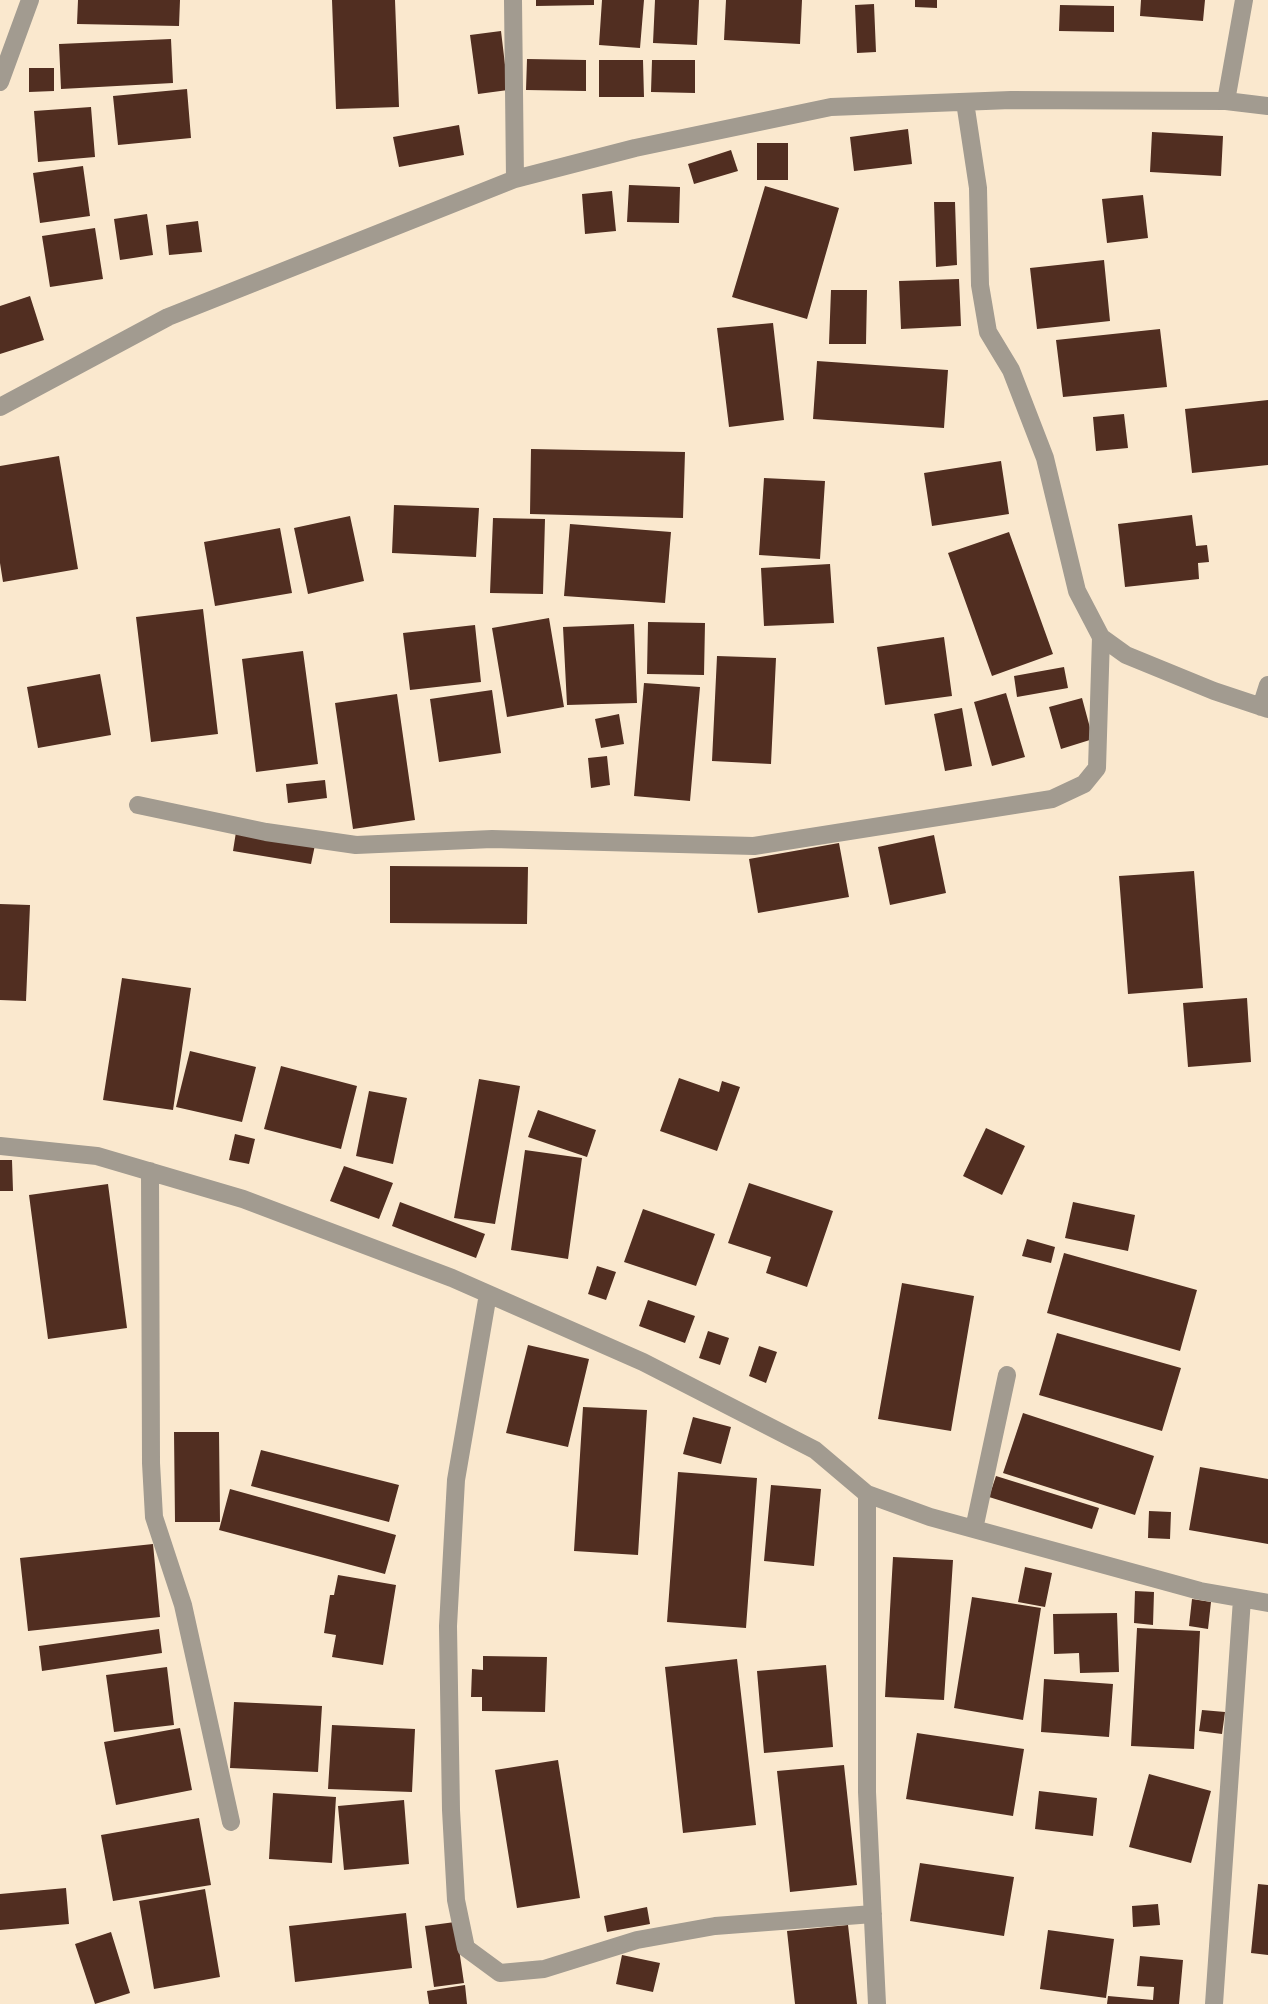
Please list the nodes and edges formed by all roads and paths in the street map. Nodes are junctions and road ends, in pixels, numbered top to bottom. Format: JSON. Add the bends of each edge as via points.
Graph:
{"nodes":[{"id":1,"x":30,"y":0,"type":"edge"},
{"id":2,"x":513,"y":0,"type":"edge"},
{"id":3,"x":1244,"y":0,"type":"edge"},
{"id":4,"x":0,"y":82,"type":"edge"},
{"id":5,"x":1226,"y":101,"type":"junction"},
{"id":6,"x":965,"y":102,"type":"junction"},
{"id":7,"x":1268,"y":106,"type":"edge"},
{"id":8,"x":515,"y":179,"type":"junction"},
{"id":9,"x":0,"y":407,"type":"edge"},
{"id":10,"x":1101,"y":637,"type":"junction"},
{"id":11,"x":1268,"y":685,"type":"edge"},
{"id":12,"x":1264,"y":708,"type":"edge"},
{"id":13,"x":138,"y":805,"type":"dead end"},
{"id":14,"x":0,"y":1146,"type":"edge"},
{"id":15,"x":150,"y":1171,"type":"junction"},
{"id":16,"x":488,"y":1294,"type":"junction"},
{"id":17,"x":1007,"y":1375,"type":"dead end"},
{"id":18,"x":867,"y":1494,"type":"junction"},
{"id":19,"x":974,"y":1529,"type":"junction"},
{"id":20,"x":1242,"y":1599,"type":"junction"},
{"id":21,"x":1268,"y":1603,"type":"edge"},
{"id":22,"x":231,"y":1822,"type":"dead end"},
{"id":23,"x":873,"y":1914,"type":"junction"},
{"id":24,"x":877,"y":2004,"type":"edge"},
{"id":25,"x":1213,"y":2004,"type":"edge"}],
"edges":[{"from":1,"to":4,"type":"street"},
{"from":2,"to":8,"type":"street"},
{"from":3,"to":5,"type":"street"},
{"from":5,"to":6,"type":"street"},
{"from":5,"to":7,"type":"street"},
{"from":6,"to":8,"type":"street","via":[[831,107],[635,148]]},
{"from":6,"to":10,"type":"street","via":[[978,188],[980,285],[988,332],[1011,370],[1045,458],[1077,591]]},
{"from":8,"to":9,"type":"street","via":[[168,317]]},
{"from":10,"to":12,"type":"street","via":[[1126,655]]},
{"from":10,"to":13,"type":"street","via":[[1097,768],[1084,784],[1052,799],[754,846],[492,839],[356,845]]},
{"from":11,"to":12,"type":"street"},
{"from":14,"to":15,"type":"street","via":[[97,1156]]},
{"from":15,"to":16,"type":"street","via":[[243,1199]]},
{"from":15,"to":22,"type":"street","via":[[155,1517],[183,1605]]},
{"from":16,"to":18,"type":"street","via":[[643,1362],[815,1450]]},
{"from":16,"to":23,"type":"street","via":[[456,1480],[448,1626],[456,1900],[466,1948],[500,1973],[544,1969],[637,1940],[715,1926]]},
{"from":17,"to":19,"type":"street"},
{"from":18,"to":19,"type":"street"},
{"from":18,"to":23,"type":"street","via":[[867,1792]]},
{"from":19,"to":20,"type":"street"},
{"from":20,"to":21,"type":"street"},
{"from":20,"to":25,"type":"street"},
{"from":23,"to":24,"type":"street"}]}
